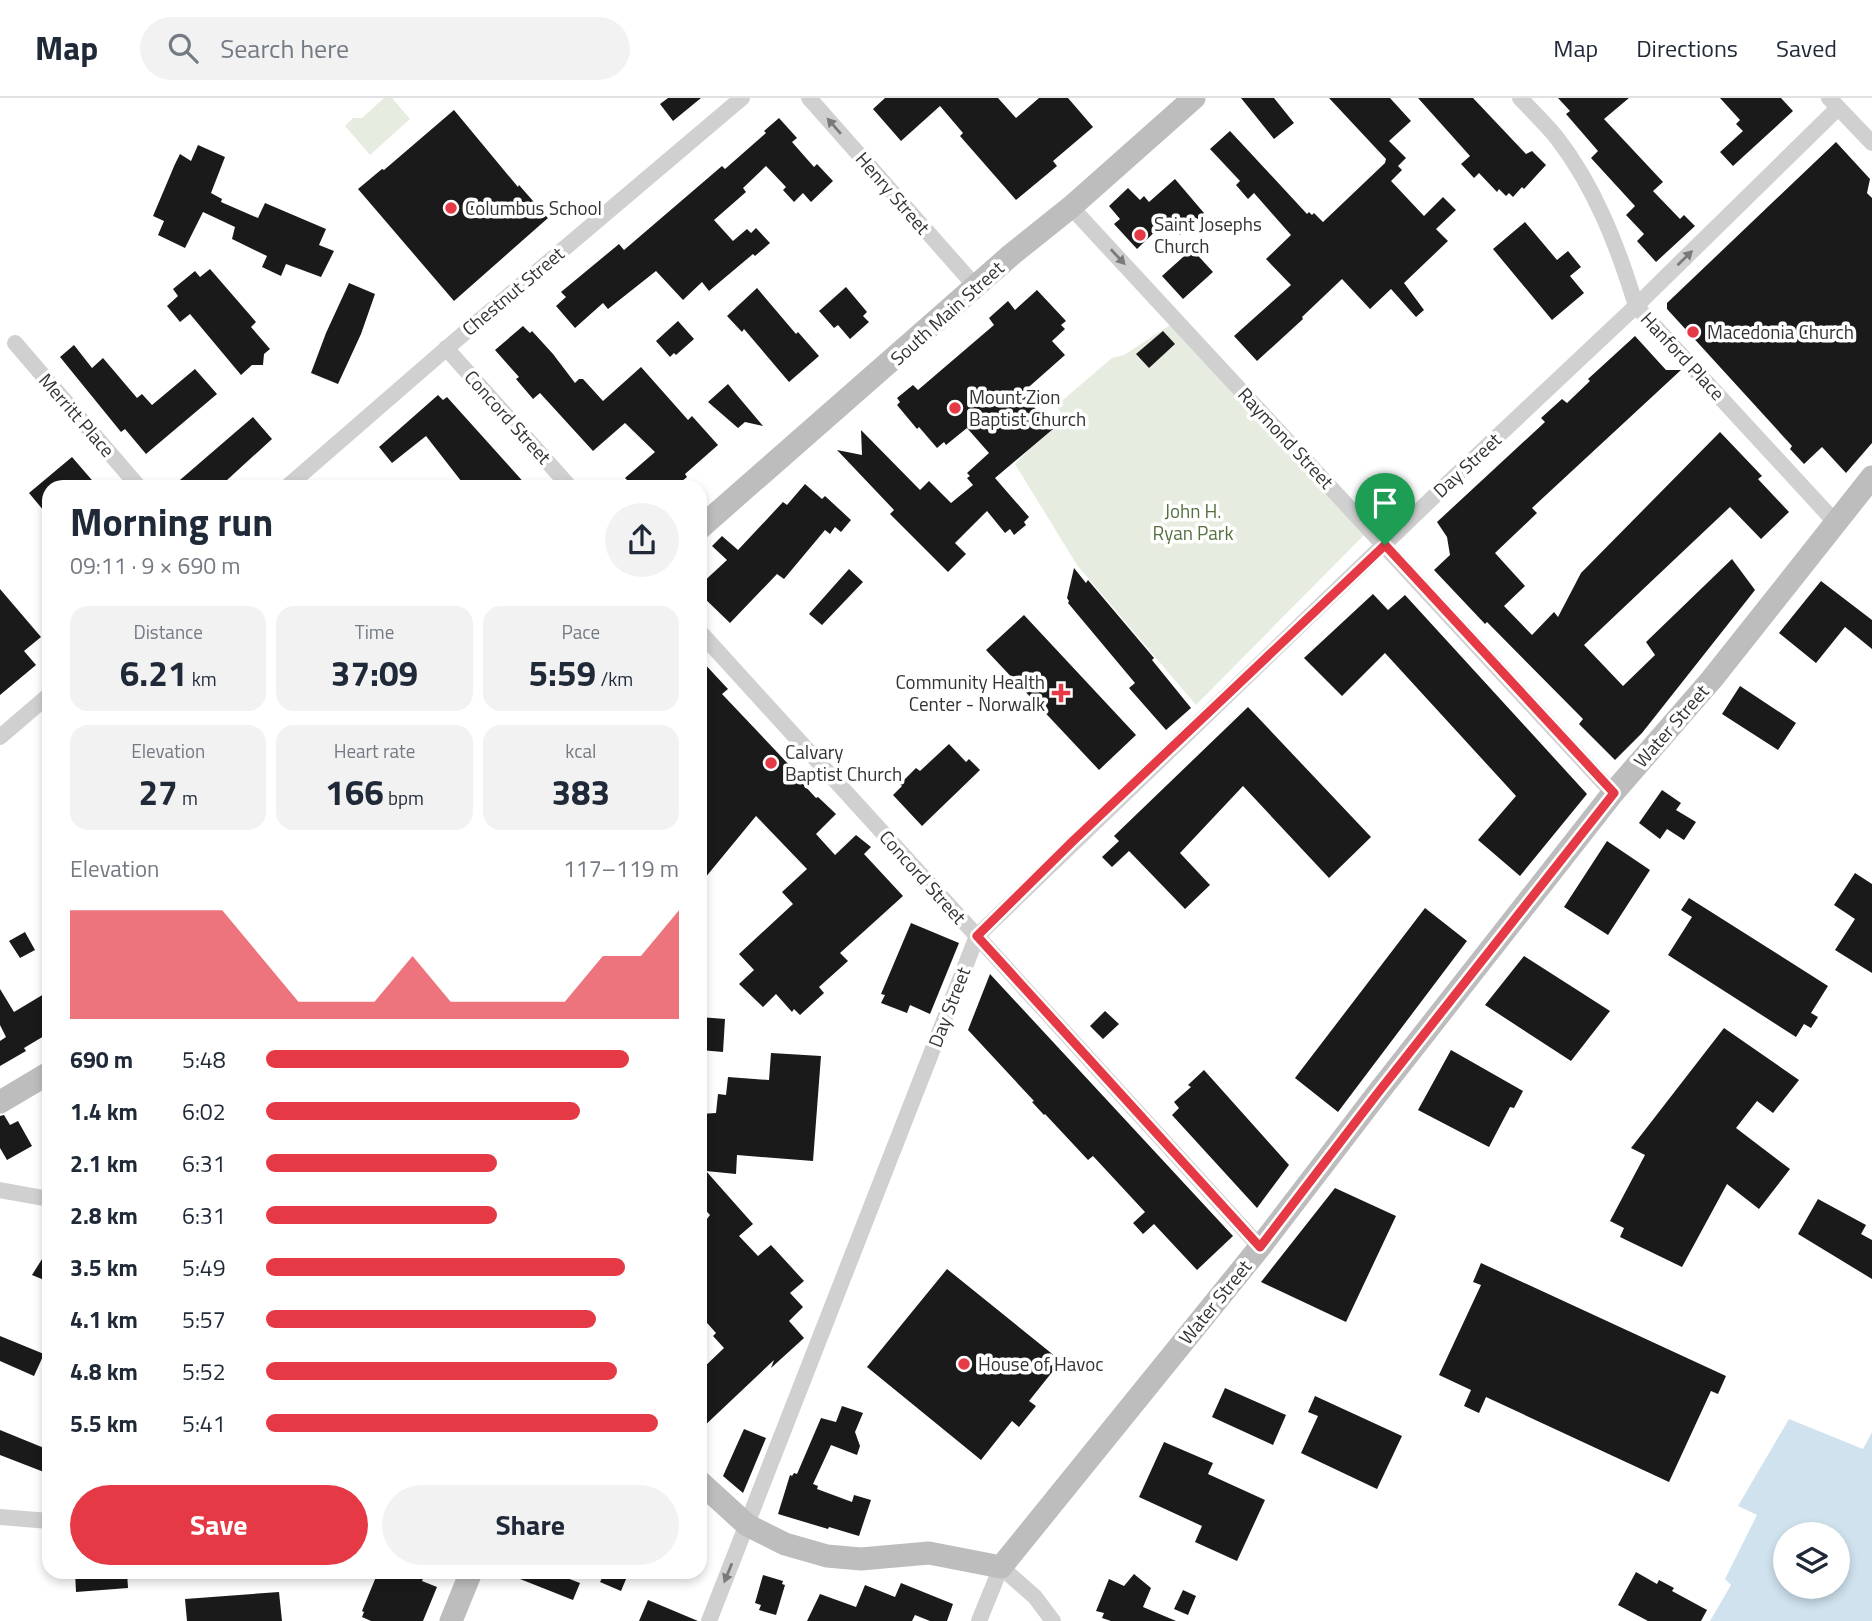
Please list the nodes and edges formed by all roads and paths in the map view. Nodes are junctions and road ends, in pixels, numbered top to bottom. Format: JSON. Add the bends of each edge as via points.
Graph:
{"nodes":[{"id":1,"x":741,"y":98,"type":"edge"},
{"id":2,"x":809,"y":98,"type":"edge"},
{"id":3,"x":1194,"y":98,"type":"edge"},
{"id":4,"x":1520,"y":98,"type":"edge"},
{"id":5,"x":1834,"y":103,"type":"edge"},
{"id":6,"x":1872,"y":143,"type":"edge"},
{"id":7,"x":1071,"y":207,"type":"junction"},
{"id":8,"x":976,"y":287,"type":"junction"},
{"id":9,"x":1636,"y":306,"type":"junction"},
{"id":10,"x":15,"y":343,"type":"dead end"},
{"id":11,"x":446,"y":348,"type":"junction"},
{"id":12,"x":1872,"y":477,"type":"edge"},
{"id":13,"x":133,"y":480,"type":"edge"},
{"id":14,"x":295,"y":480,"type":"edge"},
{"id":15,"x":564,"y":480,"type":"edge"},
{"id":16,"x":707,"y":522,"type":"edge"},
{"id":17,"x":1836,"y":523,"type":"junction"},
{"id":18,"x":1385,"y":545,"type":"junction"},
{"id":19,"x":707,"y":640,"type":"edge"},
{"id":20,"x":42,"y":701,"type":"edge"},
{"id":21,"x":0,"y":737,"type":"edge"},
{"id":22,"x":1614,"y":793,"type":"junction"},
{"id":23,"x":977,"y":936,"type":"junction"},
{"id":24,"x":42,"y":1077,"type":"edge"},
{"id":25,"x":0,"y":1102,"type":"edge"},
{"id":26,"x":0,"y":1191,"type":"edge"},
{"id":27,"x":42,"y":1198,"type":"edge"},
{"id":28,"x":1260,"y":1247,"type":"junction"},
{"id":29,"x":707,"y":1488,"type":"edge"},
{"id":30,"x":0,"y":1517,"type":"edge"},
{"id":31,"x":42,"y":1520,"type":"edge"},
{"id":32,"x":747,"y":1525,"type":"junction"},
{"id":33,"x":1001,"y":1567,"type":"junction"},
{"id":34,"x":468,"y":1579,"type":"edge"},
{"id":35,"x":451,"y":1621,"type":"edge"},
{"id":36,"x":709,"y":1621,"type":"edge"},
{"id":37,"x":979,"y":1621,"type":"edge"},
{"id":38,"x":1053,"y":1621,"type":"edge"}],
"edges":[{"from":1,"to":11,"type":"street","name":"Chestnut Street"},
{"from":8,"to":2,"type":"street","name":"Henry Street","one_way":true},
{"from":3,"to":7,"type":"main road","name":"South Main Street"},
{"from":4,"to":9,"type":"street","name":"Hanford Place","via":[[1585,180],[1625,269]]},
{"from":5,"to":6,"type":"street"},
{"from":9,"to":5,"type":"street","name":"Day Street","one_way":true},
{"from":7,"to":8,"type":"main road","name":"South Main Street"},
{"from":7,"to":18,"type":"street","name":"Raymond Street","one_way":true},
{"from":8,"to":16,"type":"main road","name":"South Main Street"},
{"from":9,"to":17,"type":"street","name":"Hanford Place"},
{"from":9,"to":18,"type":"street","name":"Day Street"},
{"from":10,"to":13,"type":"street","name":"Merritt Place"},
{"from":11,"to":14,"type":"street","name":"Chestnut Street"},
{"from":11,"to":15,"type":"street","name":"Concord Street"},
{"from":12,"to":17,"type":"main road","name":"Water Street"},
{"from":17,"to":22,"type":"main road","name":"Water Street"},
{"from":18,"to":22,"type":"street","name":"Raymond Street"},
{"from":18,"to":23,"type":"street","name":"Day Street"},
{"from":19,"to":23,"type":"street","name":"Concord Street"},
{"from":20,"to":21,"type":"street"},
{"from":22,"to":28,"type":"main road","name":"Water Street"},
{"from":23,"to":28,"type":"street","name":"Concord Street"},
{"from":23,"to":32,"type":"street","name":"Day Street"},
{"from":24,"to":25,"type":"main road"},
{"from":26,"to":27,"type":"street"},
{"from":28,"to":33,"type":"main road","name":"Water Street"},
{"from":29,"to":32,"type":"main road"},
{"from":30,"to":31,"type":"street"},
{"from":32,"to":33,"type":"main road","via":[[785,1544],[827,1556],[862,1559],[929,1553]]},
{"from":32,"to":36,"type":"street","name":"Day Street","one_way":true},
{"from":33,"to":37,"type":"street"},
{"from":33,"to":38,"type":"street","via":[[1035,1597]]},
{"from":34,"to":35,"type":"main road"}]}
